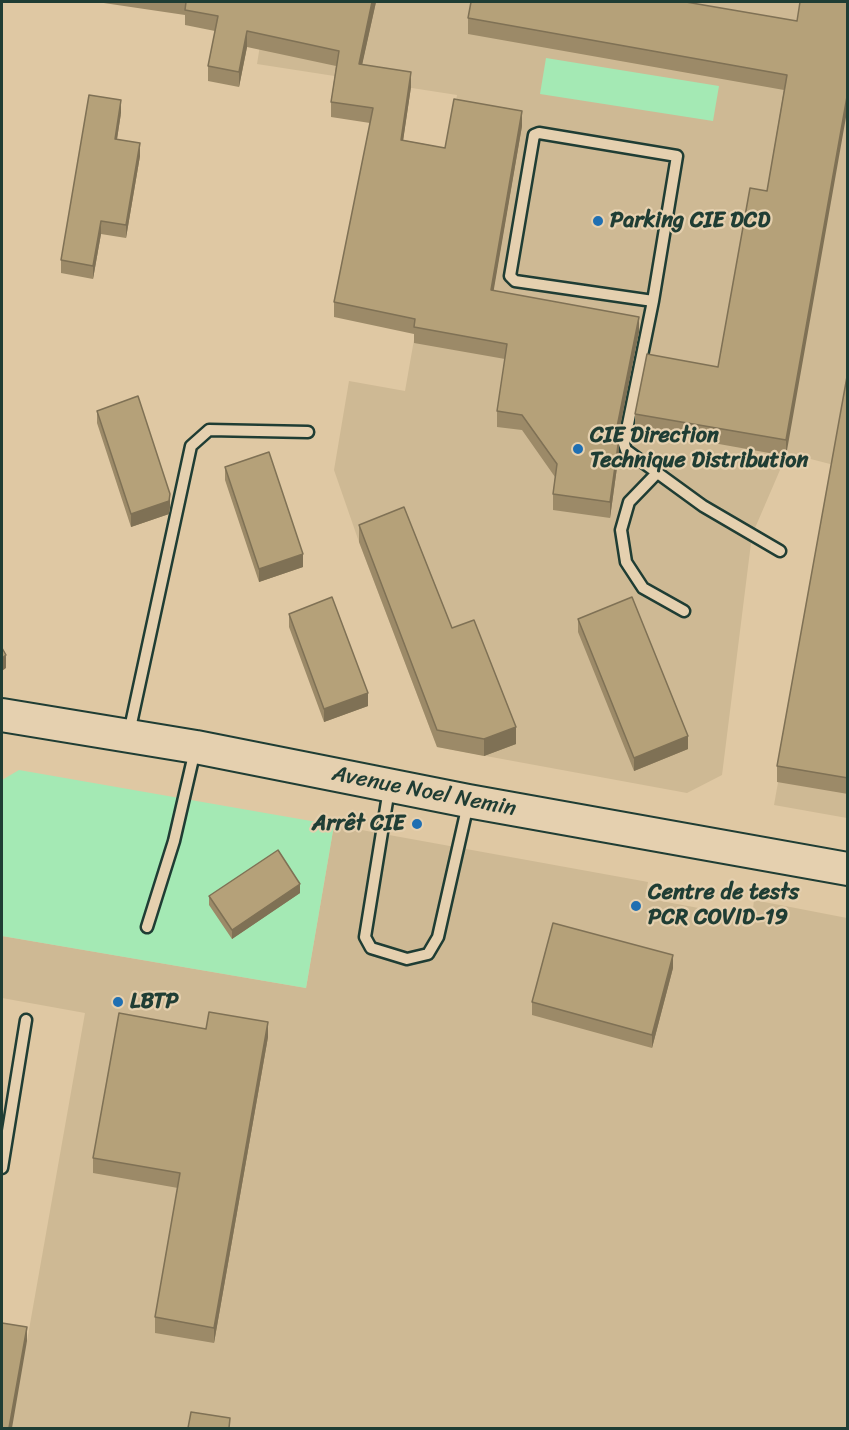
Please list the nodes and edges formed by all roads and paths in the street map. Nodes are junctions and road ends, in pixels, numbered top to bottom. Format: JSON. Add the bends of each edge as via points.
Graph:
{"nodes":[{"id":1,"x":653,"y":301,"type":"junction"},
{"id":2,"x":308,"y":432,"type":"dead end"},
{"id":3,"x":657,"y":473,"type":"junction"},
{"id":4,"x":780,"y":551,"type":"dead end"},
{"id":5,"x":684,"y":611,"type":"dead end"},
{"id":6,"x":2,"y":715,"type":"edge"},
{"id":7,"x":128,"y":738,"type":"junction"},
{"id":8,"x":196,"y":747,"type":"junction"},
{"id":9,"x":389,"y":785,"type":"junction"},
{"id":10,"x":468,"y":801,"type":"junction"},
{"id":11,"x":848,"y":868,"type":"edge"},
{"id":12,"x":147,"y":927,"type":"dead end"},
{"id":13,"x":26,"y":1020,"type":"dead end"},
{"id":14,"x":2,"y":1168,"type":"edge"}],
"edges":[{"from":1,"to":1,"type":"lane","via":[[515,281],[510,276],[534,135],[677,156]]},
{"from":1,"to":3,"type":"lane","via":[[624,444],[626,450]]},
{"from":2,"to":7,"type":"lane","via":[[209,430],[191,446]]},
{"from":3,"to":4,"type":"lane","via":[[703,506]]},
{"from":3,"to":5,"type":"lane","via":[[629,502],[621,530],[626,562],[643,588]]},
{"from":6,"to":7,"type":"street","name":"Avenue Noel Nemin"},
{"from":7,"to":8,"type":"street","name":"Avenue Noel Nemin"},
{"from":8,"to":9,"type":"street","name":"Avenue Noel Nemin"},
{"from":8,"to":12,"type":"lane","via":[[174,841]]},
{"from":9,"to":10,"type":"street","name":"Avenue Noel Nemin"},
{"from":9,"to":10,"type":"lane","via":[[365,938],[371,948],[407,959],[428,954],[438,937]]},
{"from":10,"to":11,"type":"street","name":"Avenue Noel Nemin"},
{"from":13,"to":14,"type":"lane"}]}
